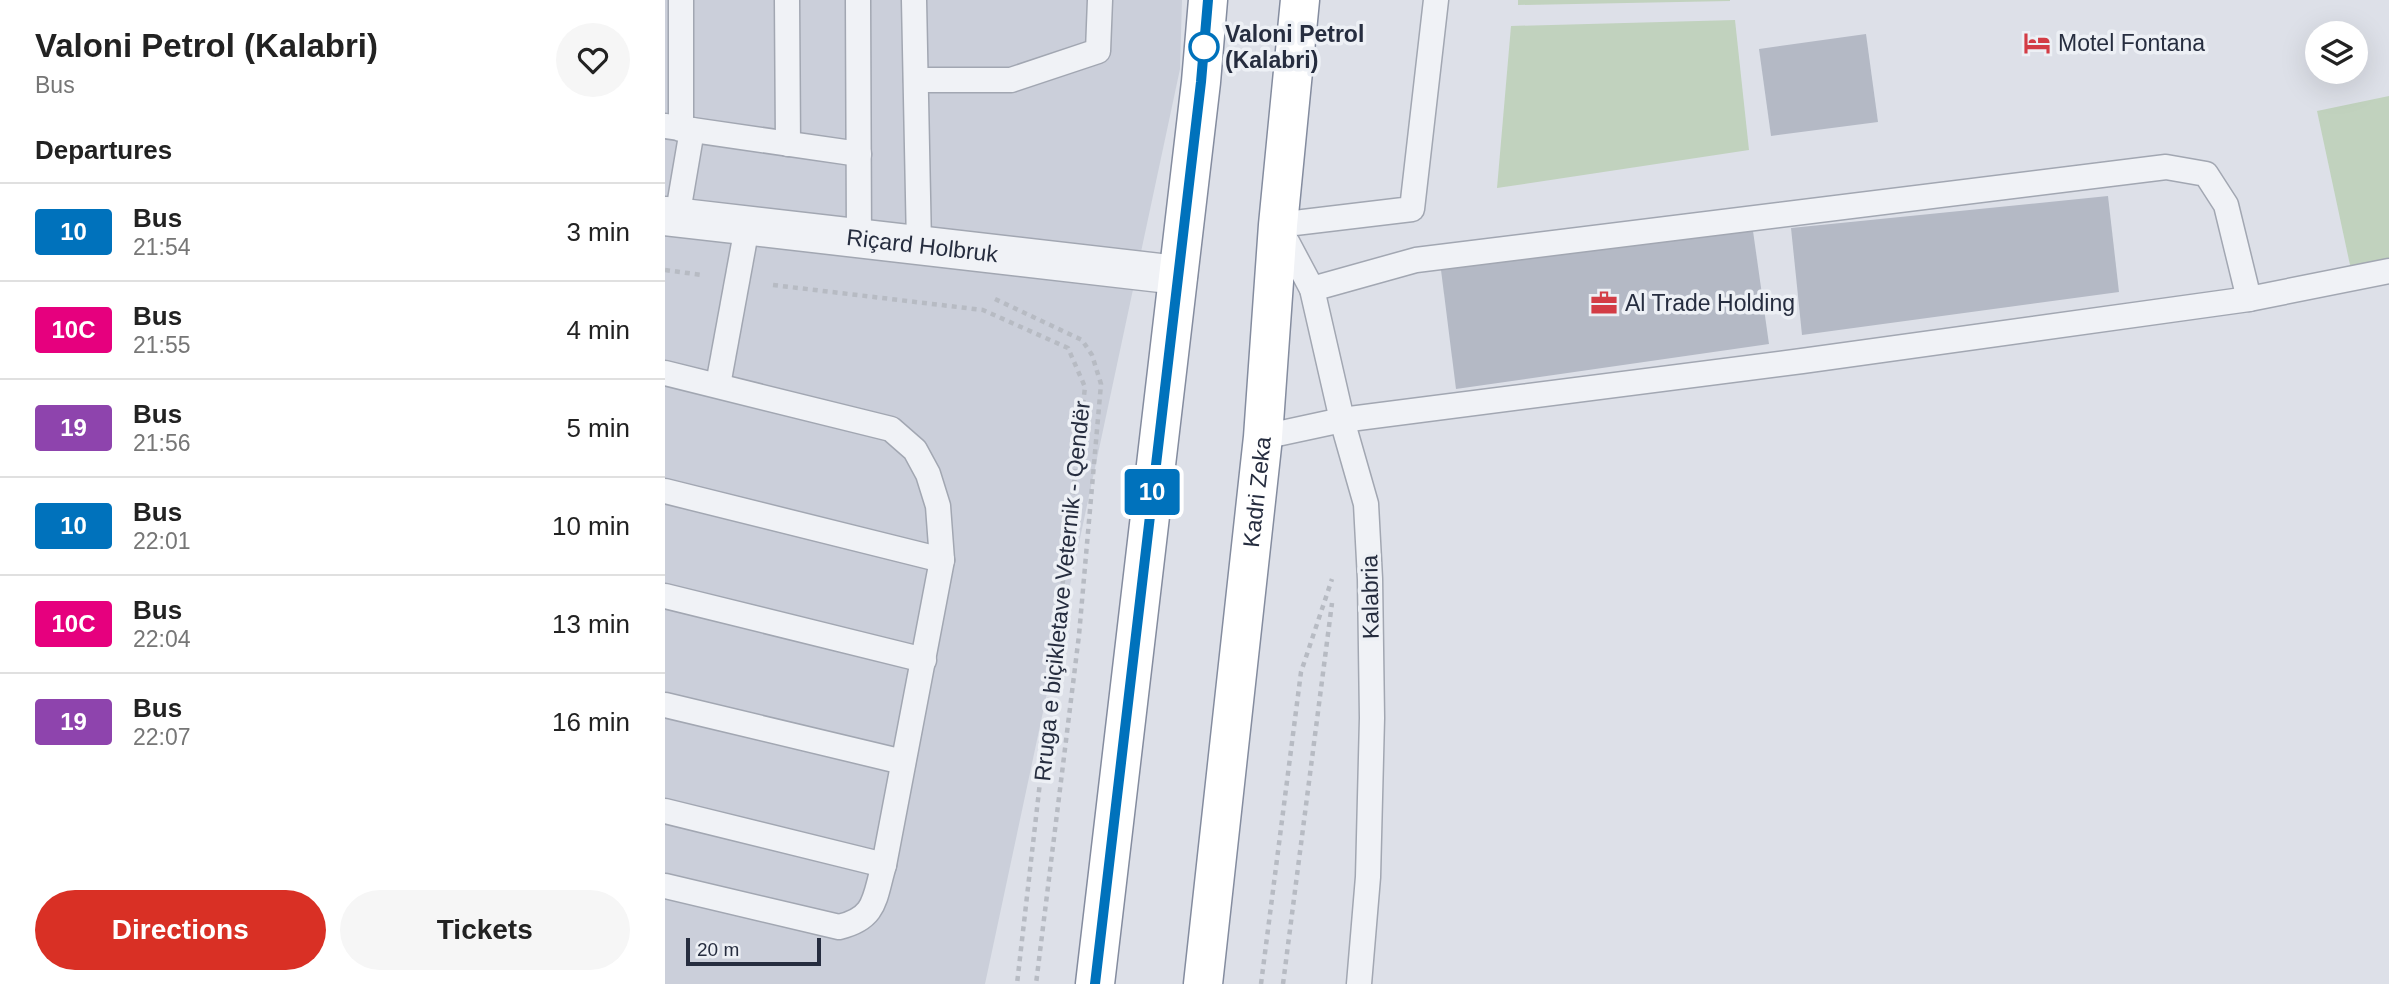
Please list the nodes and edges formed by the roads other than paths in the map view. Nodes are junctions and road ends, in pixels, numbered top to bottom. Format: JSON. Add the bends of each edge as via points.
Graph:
{"nodes":[{"id":1,"x":681,"y":0,"type":"edge"},
{"id":2,"x":787,"y":0,"type":"edge"},
{"id":3,"x":858,"y":0,"type":"edge"},
{"id":4,"x":914,"y":0,"type":"edge"},
{"id":5,"x":1100,"y":0,"type":"edge"},
{"id":6,"x":1208,"y":0,"type":"edge"},
{"id":7,"x":1300,"y":0,"type":"edge"},
{"id":8,"x":1436,"y":0,"type":"edge"},
{"id":9,"x":916,"y":80,"type":"junction"},
{"id":10,"x":680,"y":129,"type":"edge"},
{"id":11,"x":788,"y":144,"type":"junction"},
{"id":12,"x":859,"y":154,"type":"junction"},
{"id":13,"x":671,"y":217,"type":"edge"},
{"id":14,"x":1278,"y":225,"type":"junction"},
{"id":15,"x":747,"y":227,"type":"junction"},
{"id":16,"x":859,"y":240,"type":"junction"},
{"id":17,"x":919,"y":245,"type":"junction"},
{"id":18,"x":2389,"y":271,"type":"edge"},
{"id":19,"x":1178,"y":275,"type":"junction"},
{"id":20,"x":1312,"y":289,"type":"junction"},
{"id":21,"x":2249,"y":299,"type":"junction"},
{"id":22,"x":665,"y":373,"type":"edge"},
{"id":23,"x":718,"y":385,"type":"junction"},
{"id":24,"x":1342,"y":420,"type":"junction"},
{"id":25,"x":1263,"y":437,"type":"junction"},
{"id":26,"x":665,"y":491,"type":"edge"},
{"id":27,"x":942,"y":560,"type":"junction"},
{"id":28,"x":665,"y":596,"type":"edge"},
{"id":29,"x":924,"y":660,"type":"junction"},
{"id":30,"x":665,"y":705,"type":"edge"},
{"id":31,"x":903,"y":762,"type":"junction"},
{"id":32,"x":665,"y":811,"type":"edge"},
{"id":33,"x":884,"y":865,"type":"junction"},
{"id":34,"x":665,"y":886,"type":"edge"},
{"id":35,"x":1095,"y":984,"type":"edge"},
{"id":36,"x":1203,"y":984,"type":"edge"},
{"id":37,"x":1359,"y":984,"type":"edge"}],
"edges":[{"from":1,"to":10,"type":"lane"},
{"from":2,"to":11,"type":"lane"},
{"from":3,"to":12,"type":"lane"},
{"from":4,"to":9,"type":"lane"},
{"from":5,"to":9,"type":"lane","via":[[1098,51],[1011,80]]},
{"from":6,"to":19,"type":"highway"},
{"from":7,"to":14,"type":"highway","name":"Kadri Zeka"},
{"from":8,"to":14,"type":"lane","via":[[1412,209]]},
{"from":9,"to":17,"type":"lane"},
{"from":10,"to":11,"type":"lane"},
{"from":10,"to":13,"type":"lane"},
{"from":11,"to":12,"type":"lane"},
{"from":12,"to":16,"type":"lane"},
{"from":13,"to":15,"type":"street","name":"Riçard Holbruk"},
{"from":14,"to":20,"type":"lane","name":"Kalabria"},
{"from":14,"to":25,"type":"highway","name":"Kadri Zeka"},
{"from":15,"to":16,"type":"street","name":"Riçard Holbruk"},
{"from":15,"to":23,"type":"lane"},
{"from":16,"to":17,"type":"street","name":"Riçard Holbruk"},
{"from":17,"to":19,"type":"street","name":"Riçard Holbruk"},
{"from":18,"to":21,"type":"lane"},
{"from":19,"to":35,"type":"highway"},
{"from":20,"to":21,"type":"lane","via":[[1416,260],[2166,167],[2206,174],[2226,205]]},
{"from":20,"to":24,"type":"lane","name":"Kalabria"},
{"from":21,"to":24,"type":"lane"},
{"from":22,"to":23,"type":"lane"},
{"from":23,"to":27,"type":"lane","via":[[891,429],[915,450],[928,474],[938,506]]},
{"from":24,"to":25,"type":"lane"},
{"from":24,"to":37,"type":"lane","name":"Kalabria","via":[[1366,503],[1370,579],[1368,877]]},
{"from":25,"to":36,"type":"highway","name":"Kadri Zeka"},
{"from":26,"to":27,"type":"lane"},
{"from":27,"to":29,"type":"lane"},
{"from":28,"to":29,"type":"lane"},
{"from":29,"to":31,"type":"lane"},
{"from":30,"to":31,"type":"lane"},
{"from":31,"to":33,"type":"lane"},
{"from":32,"to":33,"type":"lane"},
{"from":33,"to":34,"type":"lane","via":[[870,912],[856,923],[839,927]]}]}
